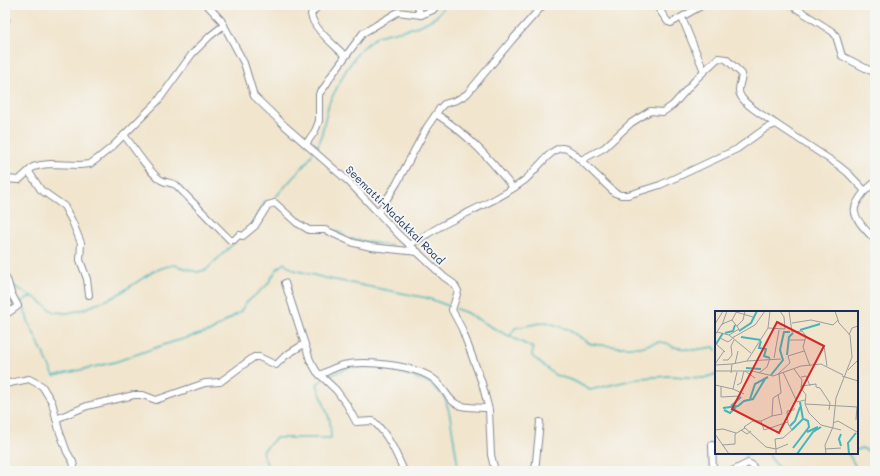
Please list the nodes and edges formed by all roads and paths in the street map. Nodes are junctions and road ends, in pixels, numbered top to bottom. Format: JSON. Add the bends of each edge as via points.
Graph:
{"nodes":[{"id":1,"x":207,"y":5,"type":"edge"},
{"id":2,"x":319,"y":5,"type":"edge"},
{"id":3,"x":417,"y":5,"type":"edge"},
{"id":4,"x":437,"y":5,"type":"edge"},
{"id":5,"x":543,"y":5,"type":"edge"},
{"id":6,"x":656,"y":5,"type":"edge"},
{"id":7,"x":703,"y":5,"type":"edge"},
{"id":8,"x":791,"y":5,"type":"edge"},
{"id":9,"x":421,"y":15,"type":"junction"},
{"id":10,"x":682,"y":18,"type":"junction"},
{"id":11,"x":224,"y":25,"type":"junction"},
{"id":12,"x":345,"y":56,"type":"junction"},
{"id":13,"x":704,"y":71,"type":"junction"},
{"id":14,"x":875,"y":73,"type":"edge"},
{"id":15,"x":436,"y":114,"type":"junction"},
{"id":16,"x":776,"y":124,"type":"junction"},
{"id":17,"x":124,"y":135,"type":"junction"},
{"id":18,"x":306,"y":144,"type":"junction"},
{"id":19,"x":581,"y":160,"type":"junction"},
{"id":20,"x":29,"y":172,"type":"junction"},
{"id":21,"x":5,"y":179,"type":"edge"},
{"id":22,"x":875,"y":182,"type":"edge"},
{"id":23,"x":513,"y":188,"type":"junction"},
{"id":24,"x":865,"y":191,"type":"junction"},
{"id":25,"x":378,"y":213,"type":"junction"},
{"id":26,"x":875,"y":240,"type":"edge"},
{"id":27,"x":410,"y":245,"type":"junction"},
{"id":28,"x":418,"y":252,"type":"junction"},
{"id":29,"x":5,"y":276,"type":"edge"},
{"id":30,"x":285,"y":283,"type":"dead end"},
{"id":31,"x":88,"y":295,"type":"dead end"},
{"id":32,"x":5,"y":315,"type":"edge"},
{"id":33,"x":304,"y":344,"type":"junction"},
{"id":34,"x":320,"y":375,"type":"junction"},
{"id":35,"x":5,"y":384,"type":"edge"},
{"id":36,"x":488,"y":408,"type":"junction"},
{"id":37,"x":56,"y":418,"type":"junction"},
{"id":38,"x":540,"y":422,"type":"dead end"},
{"id":39,"x":712,"y":445,"type":"dead end"},
{"id":40,"x":75,"y":471,"type":"edge"},
{"id":41,"x":404,"y":471,"type":"edge"},
{"id":42,"x":495,"y":471,"type":"edge"},
{"id":43,"x":535,"y":471,"type":"edge"},
{"id":44,"x":713,"y":471,"type":"edge"},
{"id":45,"x":732,"y":471,"type":"edge"},
{"id":46,"x":755,"y":471,"type":"edge"}],
"edges":[{"from":1,"to":11,"type":"street","name":"Seematti-Nadakkal Road"},
{"from":2,"to":12,"type":"street","via":[[311,14],[312,20],[320,32]]},
{"from":3,"to":9,"type":"street"},
{"from":4,"to":9,"type":"street","via":[[433,10]]},
{"from":5,"to":15,"type":"street","via":[[467,94],[444,104]]},
{"from":6,"to":10,"type":"street","via":[[668,22]]},
{"from":7,"to":10,"type":"street"},
{"from":8,"to":14,"type":"street","via":[[833,32],[842,56]]},
{"from":9,"to":12,"type":"street","via":[[398,12],[363,33]]},
{"from":10,"to":13,"type":"street"},
{"from":11,"to":17,"type":"street","via":[[192,54],[158,101]]},
{"from":11,"to":18,"type":"street","name":"Seematti-Nadakkal Road","via":[[244,63],[254,96]]},
{"from":12,"to":18,"type":"street","via":[[319,94],[319,121]]},
{"from":13,"to":16,"type":"street","via":[[718,58],[726,59],[742,74],[738,90],[744,102]]},
{"from":13,"to":19,"type":"street","via":[[673,105],[663,112],[650,111],[631,123],[604,148]]},
{"from":15,"to":23,"type":"street","via":[[454,125],[488,156]]},
{"from":15,"to":25,"type":"street"},
{"from":16,"to":19,"type":"street","via":[[766,128],[737,149],[660,185],[628,195],[615,193]]},
{"from":16,"to":24,"type":"street","via":[[838,165]]},
{"from":17,"to":20,"type":"street","via":[[90,164],[50,164],[33,167]]},
{"from":17,"to":28,"type":"street","via":[[160,180],[176,185],[230,240],[239,235],[243,236],[255,226],[268,205],[275,204],[309,230],[325,230],[360,244]]},
{"from":18,"to":25,"type":"street","name":"Seematti-Nadakkal Road","via":[[349,182]]},
{"from":19,"to":23,"type":"street","via":[[565,148],[560,148]]},
{"from":20,"to":21,"type":"street","via":[[19,180]]},
{"from":20,"to":31,"type":"street","via":[[41,190],[64,206],[72,221],[81,243],[80,260],[87,279]]},
{"from":22,"to":24,"type":"street"},
{"from":23,"to":27,"type":"street"},
{"from":24,"to":26,"type":"street","via":[[854,211]]},
{"from":25,"to":27,"type":"street","name":"Seematti-Nadakkal Road"},
{"from":27,"to":28,"type":"street","name":"Seematti-Nadakkal Road"},
{"from":28,"to":36,"type":"street","name":"Seematti-Nadakkal Road","via":[[454,284],[458,291],[452,310],[462,329],[482,383]]},
{"from":29,"to":32,"type":"street","via":[[18,306]]},
{"from":30,"to":33,"type":"street"},
{"from":33,"to":34,"type":"street","via":[[310,360]]},
{"from":33,"to":37,"type":"street","via":[[276,365],[259,357],[254,358],[220,382],[205,383],[156,400],[134,395],[87,406]]},
{"from":34,"to":36,"type":"street","via":[[342,365],[356,363],[404,367],[435,380],[454,403]]},
{"from":34,"to":41,"type":"street","via":[[336,390],[356,422],[373,422],[380,428],[396,452]]},
{"from":35,"to":37,"type":"street","via":[[30,380],[42,386],[52,402]]},
{"from":36,"to":42,"type":"street","name":"Seematti-Nadakkal Road","via":[[491,455]]},
{"from":37,"to":40,"type":"street"},
{"from":38,"to":43,"type":"street"},
{"from":39,"to":44,"type":"street"},
{"from":45,"to":46,"type":"street","via":[[748,463]]}]}
